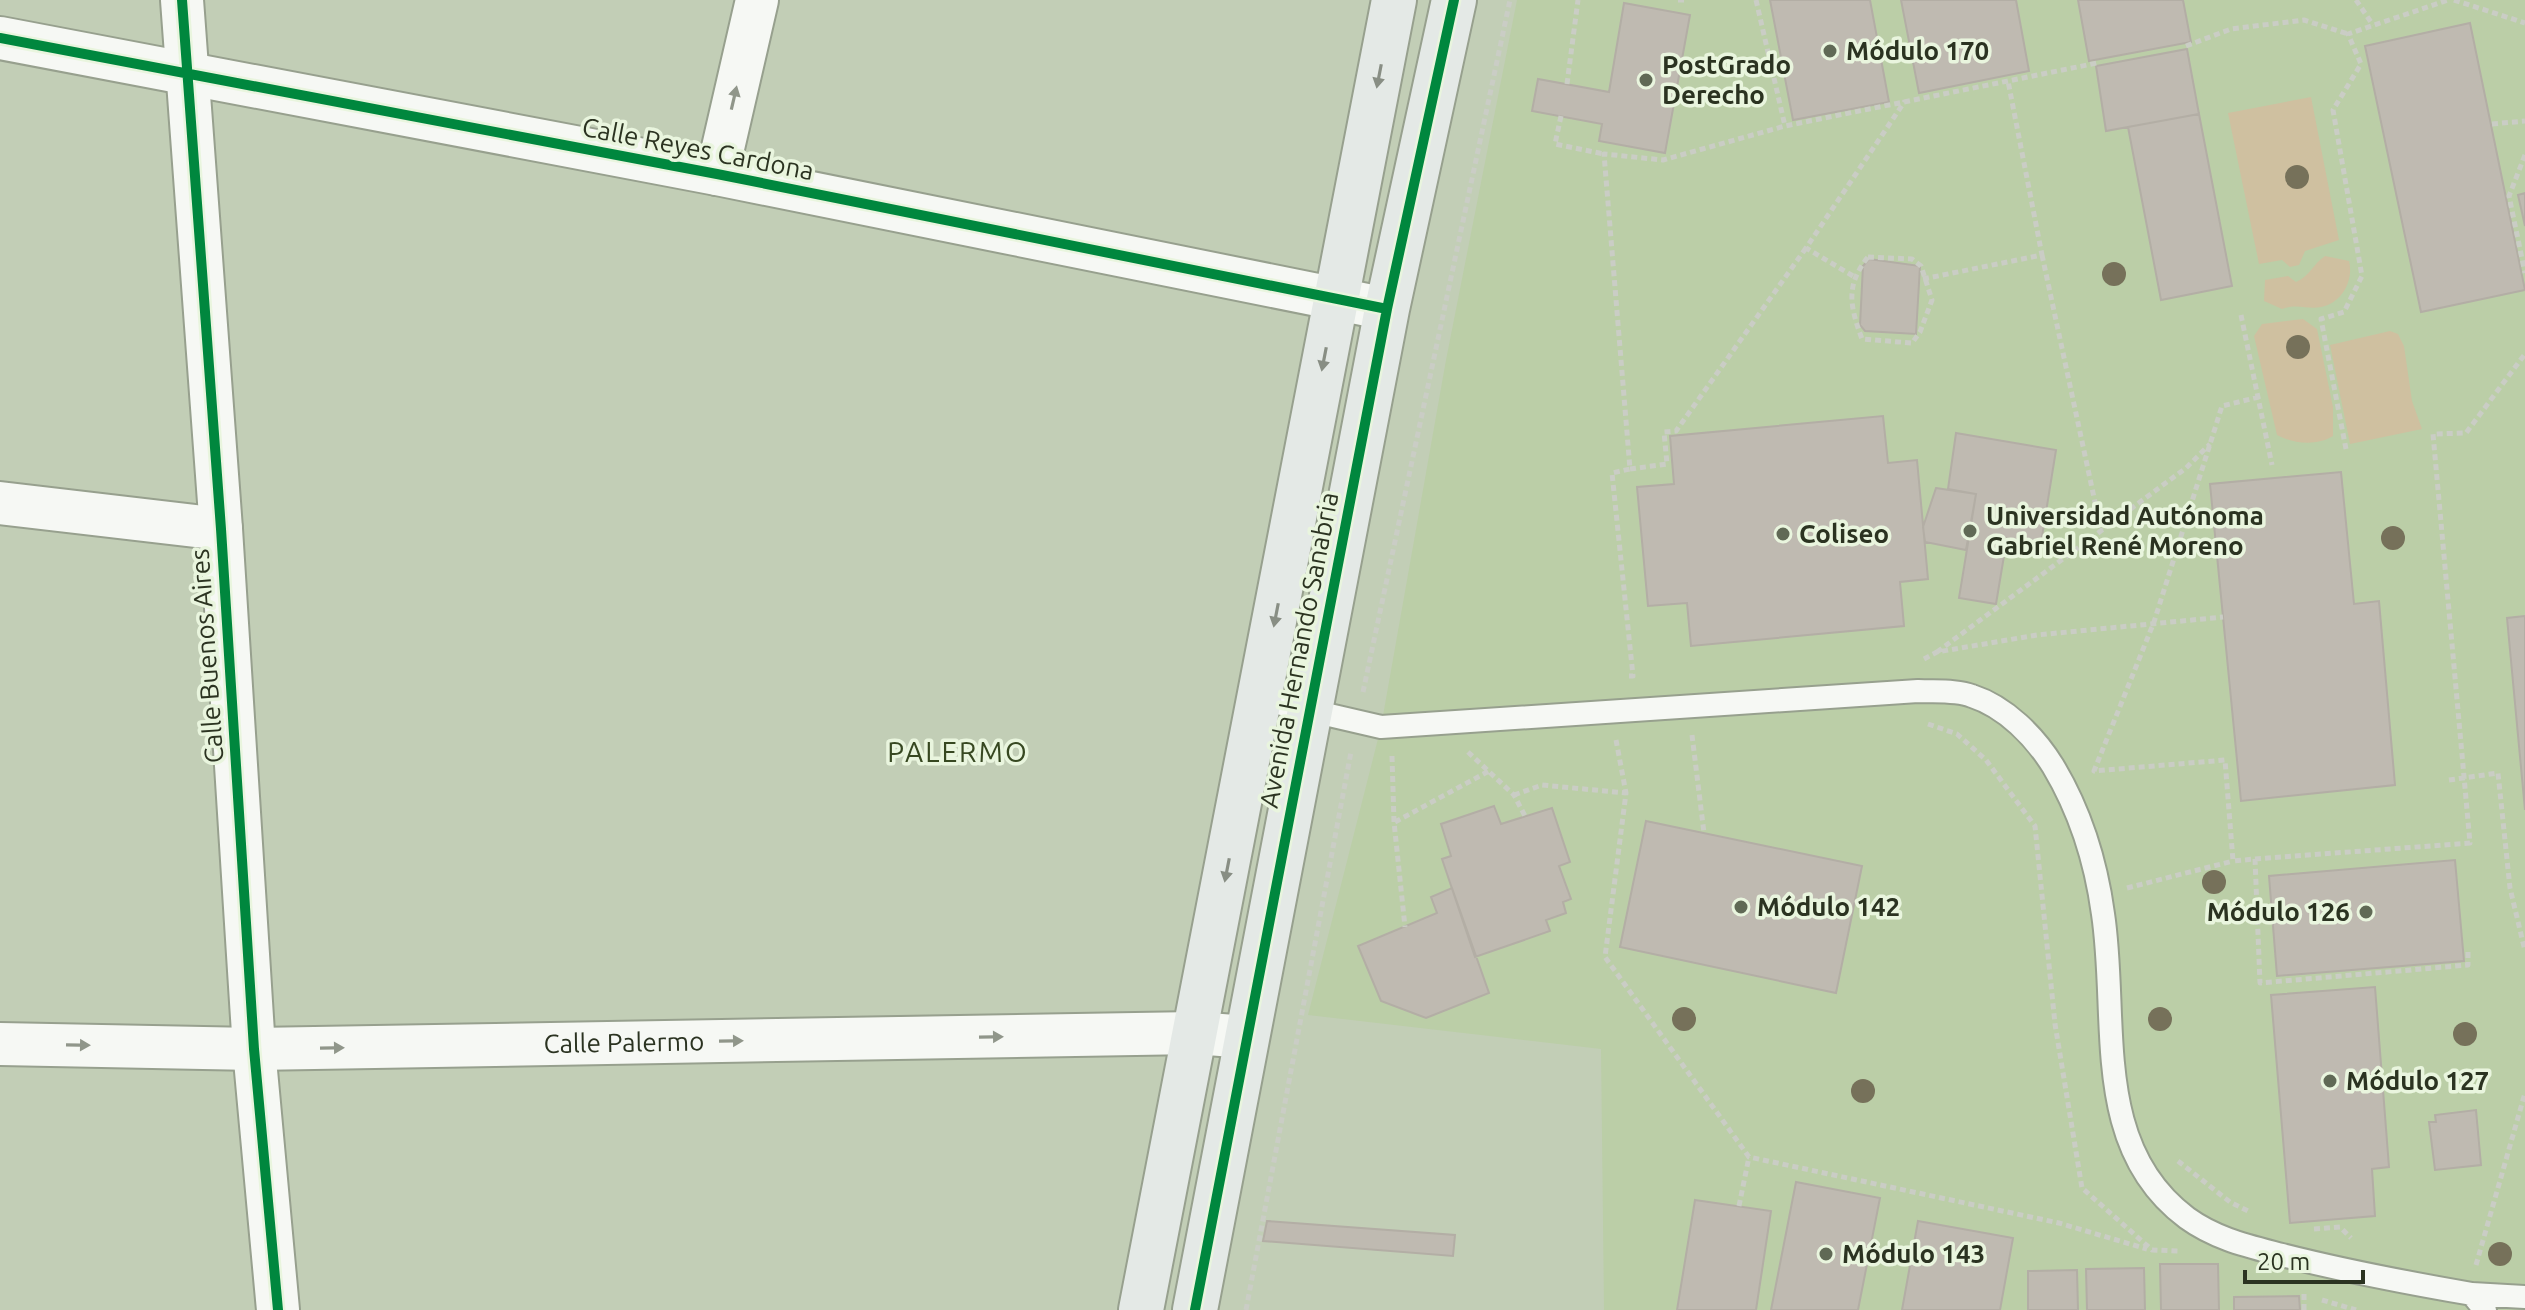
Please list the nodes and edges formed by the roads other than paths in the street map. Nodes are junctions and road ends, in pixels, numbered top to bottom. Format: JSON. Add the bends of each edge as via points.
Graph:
{"nodes":[{"id":1,"x":182,"y":0,"type":"edge"},
{"id":2,"x":757,"y":0,"type":"edge"},
{"id":3,"x":1394,"y":0,"type":"edge"},
{"id":4,"x":1454,"y":0,"type":"edge"},
{"id":5,"x":0,"y":38,"type":"edge"},
{"id":6,"x":187,"y":75,"type":"junction"},
{"id":7,"x":717,"y":174,"type":"junction"},
{"id":8,"x":1335,"y":298,"type":"junction"},
{"id":9,"x":1387,"y":309,"type":"junction"},
{"id":10,"x":0,"y":503,"type":"edge"},
{"id":11,"x":221,"y":529,"type":"junction"},
{"id":12,"x":1260,"y":699,"type":"junction"},
{"id":13,"x":1306,"y":732,"type":"junction"},
{"id":14,"x":1195,"y":1033,"type":"junction"},
{"id":15,"x":1247,"y":1037,"type":"junction"},
{"id":16,"x":0,"y":1044,"type":"edge"},
{"id":17,"x":254,"y":1049,"type":"junction"},
{"id":18,"x":1153,"y":1250,"type":"junction"},
{"id":19,"x":1204,"y":1259,"type":"junction"},
{"id":20,"x":2525,"y":1297,"type":"edge"},
{"id":21,"x":2478,"y":1302,"type":"edge"},
{"id":22,"x":278,"y":1310,"type":"edge"},
{"id":23,"x":1141,"y":1310,"type":"edge"},
{"id":24,"x":1195,"y":1310,"type":"edge"}],
"edges":[{"from":1,"to":6,"type":"street","name":"Calle Buenos Aires"},
{"from":7,"to":2,"type":"street","one_way":true},
{"from":3,"to":8,"type":"street","name":"Avenida Hernando Sanabria","one_way":true},
{"from":4,"to":9,"type":"street","name":"Avenida Hernando Sanabria"},
{"from":5,"to":6,"type":"street","name":"Calle Reyes Cardona"},
{"from":6,"to":7,"type":"street","name":"Calle Reyes Cardona"},
{"from":6,"to":11,"type":"street","name":"Calle Buenos Aires"},
{"from":7,"to":8,"type":"street","name":"Calle Reyes Cardona"},
{"from":8,"to":9,"type":"street","name":"Calle Reyes Cardona"},
{"from":8,"to":12,"type":"street","name":"Avenida Hernando Sanabria","one_way":true},
{"from":9,"to":13,"type":"street","name":"Avenida Hernando Sanabria"},
{"from":10,"to":11,"type":"street"},
{"from":11,"to":17,"type":"street","name":"Calle Buenos Aires"},
{"from":12,"to":13,"type":"lane"},
{"from":12,"to":14,"type":"street","name":"Avenida Hernando Sanabria","one_way":true},
{"from":13,"to":15,"type":"street","name":"Avenida Hernando Sanabria"},
{"from":13,"to":21,"type":"lane","via":[[1356,724],[1427,725],[1918,691],[1971,695],[2004,712],[2041,747],[2074,807],[2093,859],[2104,916],[2116,1104],[2139,1167],[2185,1216],[2219,1238]]},
{"from":14,"to":15,"type":"street","name":"Calle Palermo"},
{"from":17,"to":14,"type":"street","name":"Calle Palermo","one_way":true},
{"from":14,"to":18,"type":"street","name":"Avenida Hernando Sanabria"},
{"from":15,"to":19,"type":"street","name":"Avenida Hernando Sanabria"},
{"from":16,"to":17,"type":"street","name":"Calle Palermo","one_way":true},
{"from":17,"to":22,"type":"street","name":"Calle Buenos Aires"},
{"from":18,"to":19,"type":"street","via":[[1178,1261]]},
{"from":18,"to":23,"type":"street","name":"Avenida Hernando Sanabria"},
{"from":19,"to":24,"type":"street","name":"Avenida Hernando Sanabria"},
{"from":20,"to":21,"type":"lane"}]}
